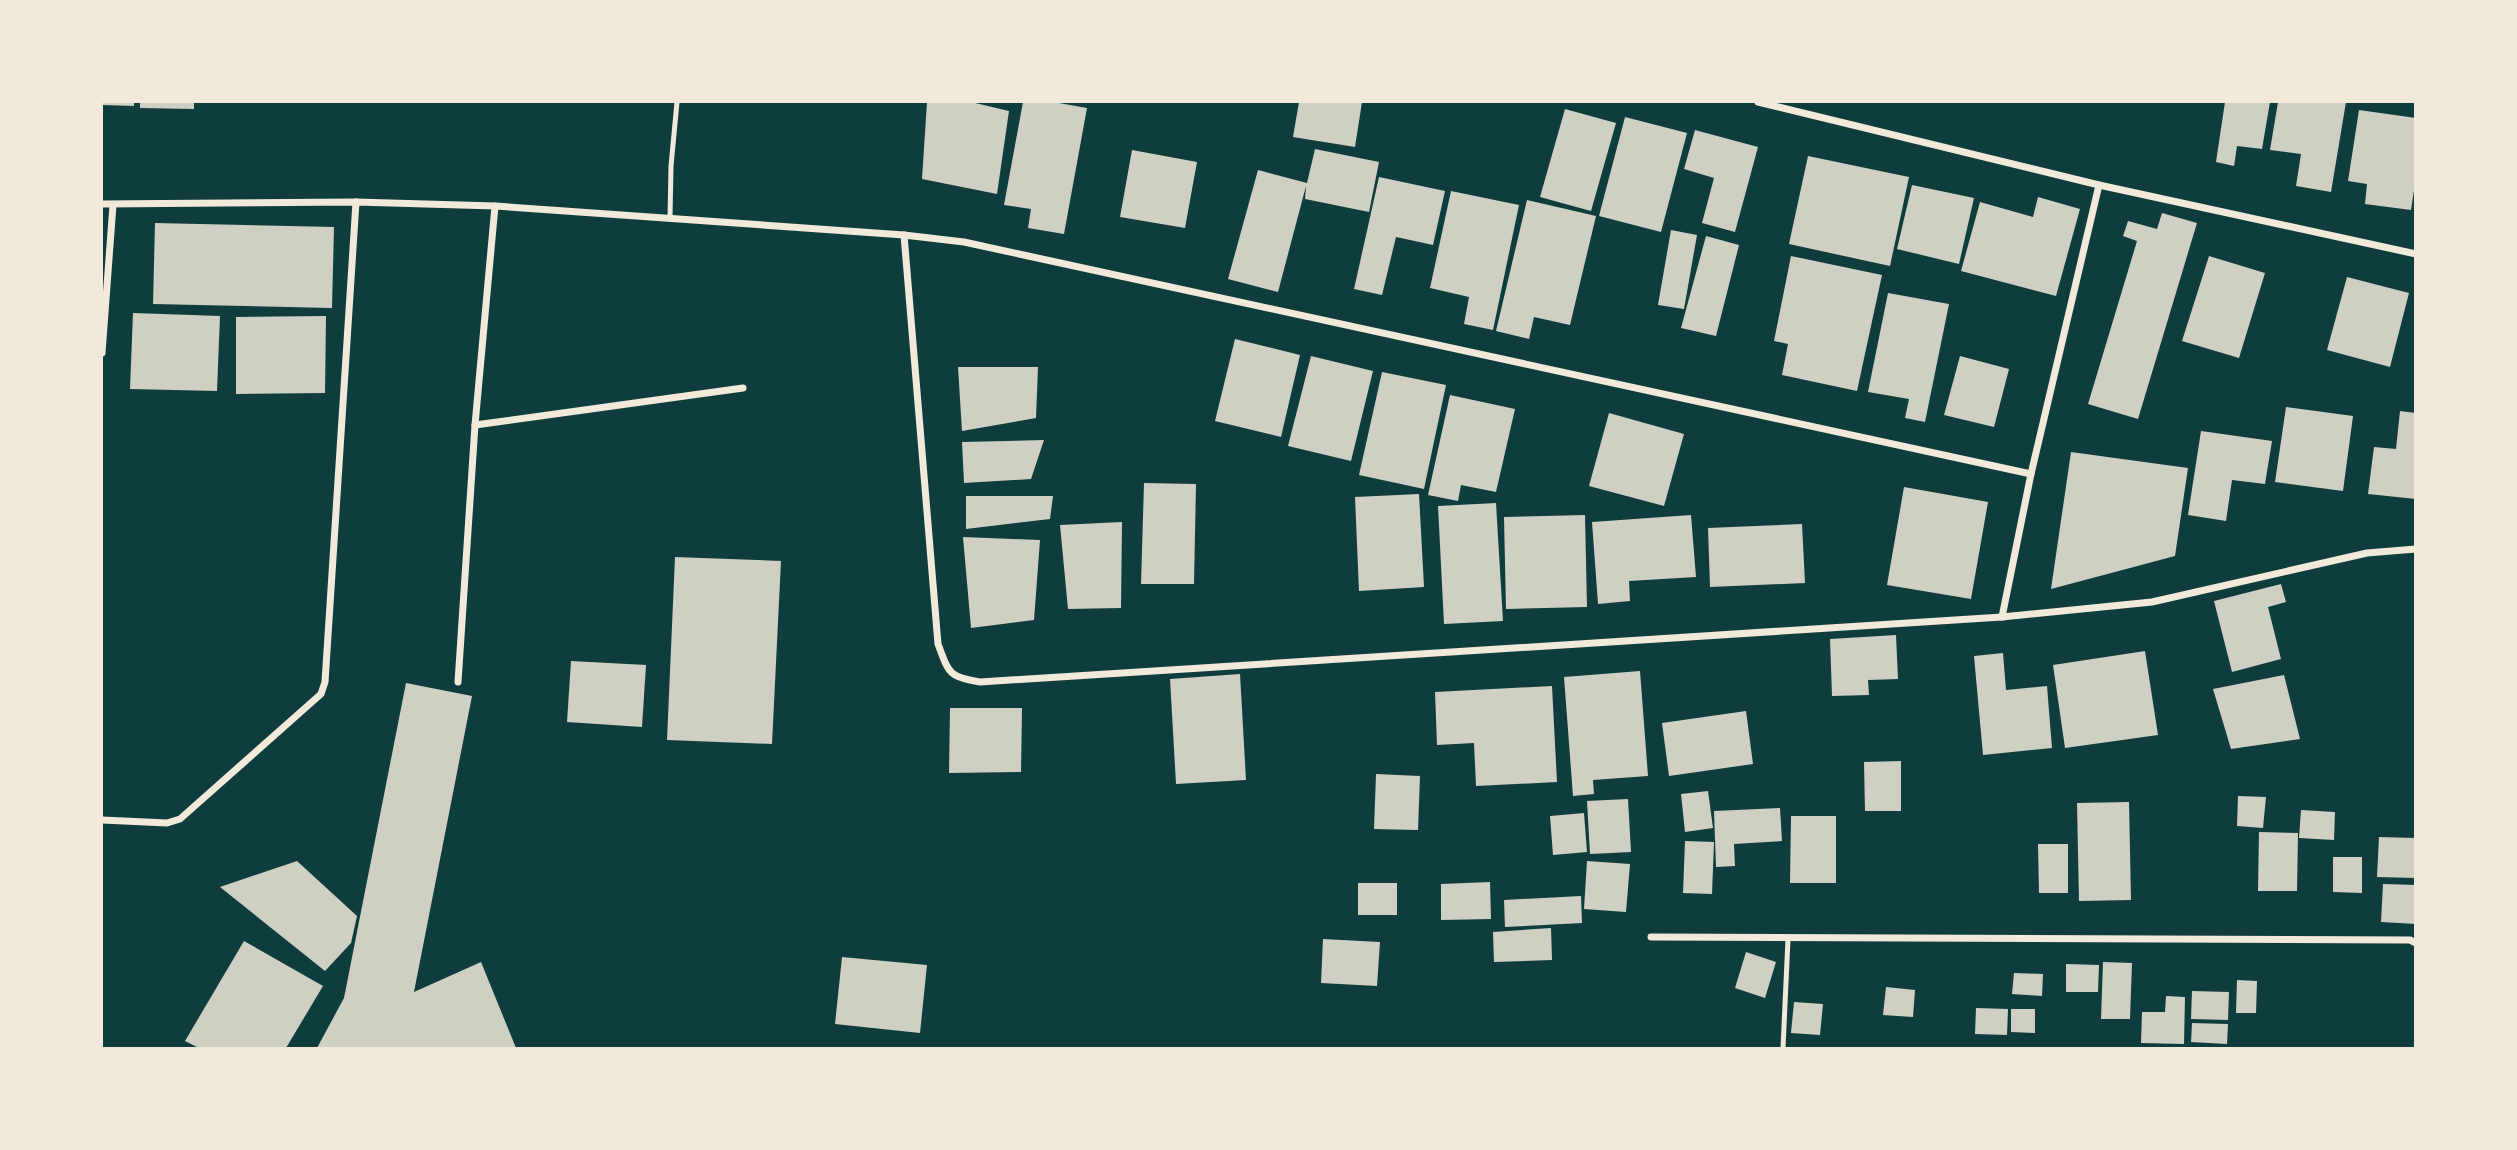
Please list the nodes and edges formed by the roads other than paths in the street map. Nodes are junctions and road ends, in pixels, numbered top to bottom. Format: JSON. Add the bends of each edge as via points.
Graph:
{"nodes":[{"id":1,"x":677,"y":102,"type":"edge"},
{"id":2,"x":1758,"y":102,"type":"edge"},
{"id":3,"x":2099,"y":185,"type":"junction"},
{"id":4,"x":356,"y":202,"type":"junction"},
{"id":5,"x":102,"y":204,"type":"edge"},
{"id":6,"x":113,"y":205,"type":"junction"},
{"id":7,"x":495,"y":206,"type":"junction"},
{"id":8,"x":670,"y":217,"type":"junction"},
{"id":9,"x":904,"y":235,"type":"junction"},
{"id":10,"x":2416,"y":254,"type":"edge"},
{"id":11,"x":102,"y":354,"type":"edge"},
{"id":12,"x":743,"y":388,"type":"dead end"},
{"id":13,"x":475,"y":425,"type":"junction"},
{"id":14,"x":2031,"y":474,"type":"junction"},
{"id":15,"x":2416,"y":549,"type":"edge"},
{"id":16,"x":2002,"y":617,"type":"junction"},
{"id":17,"x":458,"y":682,"type":"dead end"},
{"id":18,"x":102,"y":820,"type":"edge"},
{"id":19,"x":1651,"y":937,"type":"dead end"},
{"id":20,"x":1788,"y":939,"type":"junction"},
{"id":21,"x":2416,"y":943,"type":"edge"},
{"id":22,"x":1783,"y":1048,"type":"edge"}],
"edges":[{"from":1,"to":8,"type":"lane"},
{"from":2,"to":3,"type":"street"},
{"from":3,"to":10,"type":"street"},
{"from":3,"to":14,"type":"street"},
{"from":4,"to":6,"type":"street"},
{"from":4,"to":7,"type":"street"},
{"from":4,"to":18,"type":"street","via":[[321,694],[180,819],[167,823]]},
{"from":5,"to":6,"type":"street"},
{"from":6,"to":11,"type":"street"},
{"from":7,"to":8,"type":"street"},
{"from":7,"to":13,"type":"street"},
{"from":8,"to":9,"type":"street"},
{"from":9,"to":14,"type":"street","via":[[964,242]]},
{"from":9,"to":16,"type":"street","via":[[938,644],[949,671],[961,679],[993,681]]},
{"from":12,"to":13,"type":"street"},
{"from":13,"to":17,"type":"street"},
{"from":14,"to":16,"type":"street"},
{"from":15,"to":16,"type":"street","via":[[2367,553],[2152,602]]},
{"from":19,"to":20,"type":"street"},
{"from":20,"to":21,"type":"street"},
{"from":20,"to":22,"type":"lane"}]}
